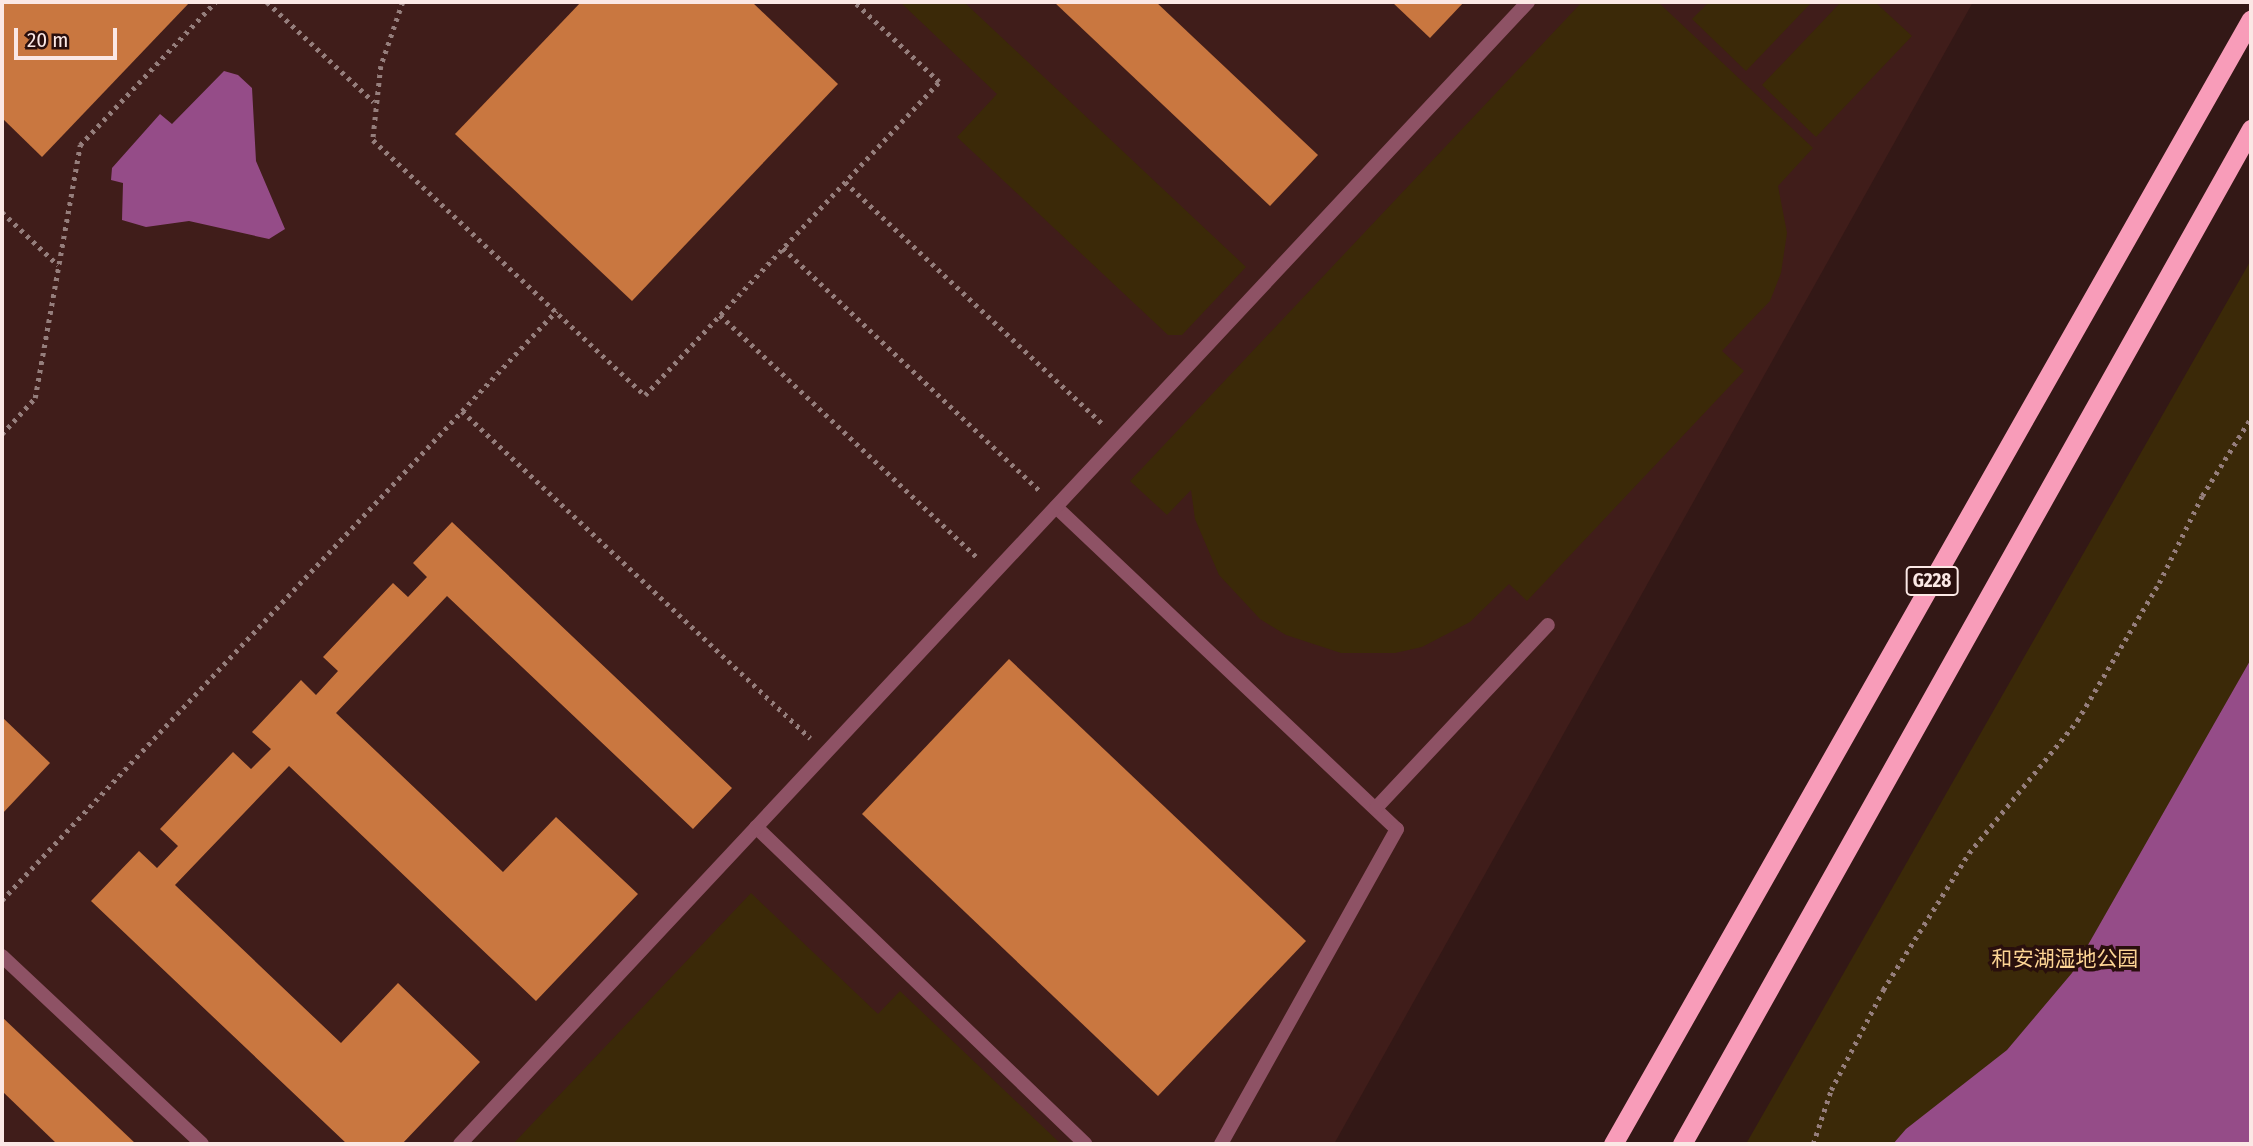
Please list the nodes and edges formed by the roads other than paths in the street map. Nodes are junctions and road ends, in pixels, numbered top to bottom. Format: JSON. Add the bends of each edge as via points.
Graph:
{"nodes":[{"id":1,"x":1528,"y":2,"type":"edge"},
{"id":2,"x":2251,"y":19,"type":"edge"},
{"id":3,"x":2251,"y":129,"type":"edge"},
{"id":4,"x":1056,"y":507,"type":"junction"},
{"id":5,"x":1548,"y":625,"type":"dead end"},
{"id":6,"x":1376,"y":808,"type":"junction"},
{"id":7,"x":756,"y":827,"type":"junction"},
{"id":8,"x":2,"y":956,"type":"edge"},
{"id":9,"x":202,"y":1144,"type":"edge"},
{"id":10,"x":460,"y":1144,"type":"edge"},
{"id":11,"x":1085,"y":1144,"type":"edge"},
{"id":12,"x":1221,"y":1144,"type":"edge"},
{"id":13,"x":1614,"y":1144,"type":"edge"},
{"id":14,"x":1682,"y":1144,"type":"edge"}],
"edges":[{"from":1,"to":4,"type":"lane"},
{"from":2,"to":13,"type":"highway","number":"G228"},
{"from":3,"to":14,"type":"highway","number":"G228"},
{"from":4,"to":6,"type":"lane"},
{"from":4,"to":7,"type":"lane"},
{"from":5,"to":6,"type":"lane"},
{"from":6,"to":12,"type":"lane","via":[[1397,829]]},
{"from":7,"to":10,"type":"lane"},
{"from":7,"to":11,"type":"lane"},
{"from":8,"to":9,"type":"lane"}]}
